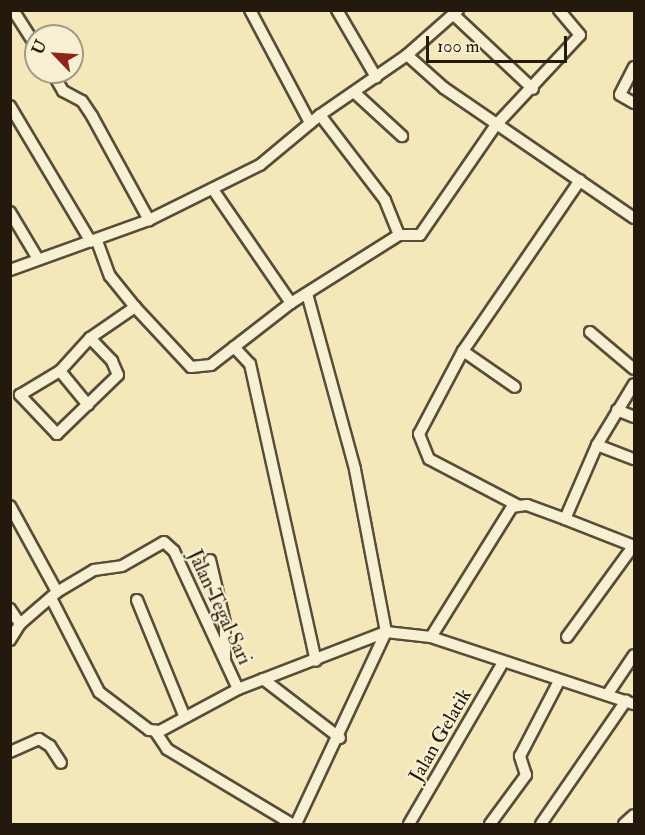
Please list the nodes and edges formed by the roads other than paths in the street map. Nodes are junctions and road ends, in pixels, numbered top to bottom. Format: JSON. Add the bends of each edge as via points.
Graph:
{"nodes":[{"id":1,"x":14,"y":10,"type":"edge"},
{"id":2,"x":250,"y":10,"type":"edge"},
{"id":3,"x":337,"y":10,"type":"edge"},
{"id":4,"x":559,"y":10,"type":"edge"},
{"id":5,"x":456,"y":13,"type":"edge"},
{"id":6,"x":24,"y":26,"type":"edge"},
{"id":7,"x":407,"y":56,"type":"junction"},
{"id":8,"x":634,"y":68,"type":"edge"},
{"id":9,"x":376,"y":77,"type":"junction"},
{"id":10,"x":59,"y":84,"type":"edge"},
{"id":11,"x":533,"y":89,"type":"junction"},
{"id":12,"x":355,"y":93,"type":"junction"},
{"id":13,"x":634,"y":103,"type":"edge"},
{"id":14,"x":10,"y":106,"type":"edge"},
{"id":15,"x":320,"y":116,"type":"junction"},
{"id":16,"x":310,"y":123,"type":"junction"},
{"id":17,"x":496,"y":125,"type":"junction"},
{"id":18,"x":402,"y":136,"type":"dead end"},
{"id":19,"x":580,"y":180,"type":"junction"},
{"id":20,"x":214,"y":191,"type":"junction"},
{"id":21,"x":10,"y":212,"type":"edge"},
{"id":22,"x":634,"y":218,"type":"edge"},
{"id":23,"x":149,"y":220,"type":"junction"},
{"id":24,"x":399,"y":235,"type":"junction"},
{"id":25,"x":94,"y":241,"type":"junction"},
{"id":26,"x":38,"y":259,"type":"junction"},
{"id":27,"x":10,"y":270,"type":"edge"},
{"id":28,"x":307,"y":293,"type":"junction"},
{"id":29,"x":291,"y":303,"type":"junction"},
{"id":30,"x":135,"y":307,"type":"junction"},
{"id":31,"x":590,"y":332,"type":"dead end"},
{"id":32,"x":90,"y":338,"type":"junction"},
{"id":33,"x":234,"y":347,"type":"junction"},
{"id":34,"x":463,"y":351,"type":"junction"},
{"id":35,"x":634,"y":369,"type":"edge"},
{"id":36,"x":60,"y":371,"type":"junction"},
{"id":37,"x":634,"y":384,"type":"edge"},
{"id":38,"x":515,"y":387,"type":"dead end"},
{"id":39,"x":15,"y":398,"type":"edge"},
{"id":40,"x":88,"y":405,"type":"junction"},
{"id":41,"x":617,"y":410,"type":"junction"},
{"id":42,"x":634,"y":417,"type":"edge"},
{"id":43,"x":597,"y":445,"type":"junction"},
{"id":44,"x":634,"y":459,"type":"edge"},
{"id":45,"x":517,"y":505,"type":"junction"},
{"id":46,"x":10,"y":506,"type":"edge"},
{"id":47,"x":565,"y":519,"type":"junction"},
{"id":48,"x":634,"y":545,"type":"edge"},
{"id":49,"x":210,"y":560,"type":"dead end"},
{"id":50,"x":54,"y":595,"type":"junction"},
{"id":51,"x":137,"y":600,"type":"dead end"},
{"id":52,"x":10,"y":609,"type":"edge"},
{"id":53,"x":20,"y":624,"type":"junction"},
{"id":54,"x":386,"y":632,"type":"junction"},
{"id":55,"x":567,"y":637,"type":"dead end"},
{"id":56,"x":431,"y":638,"type":"junction"},
{"id":57,"x":10,"y":640,"type":"edge"},
{"id":58,"x":634,"y":656,"type":"edge"},
{"id":59,"x":225,"y":660,"type":"junction"},
{"id":60,"x":316,"y":661,"type":"junction"},
{"id":61,"x":502,"y":664,"type":"junction"},
{"id":62,"x":262,"y":679,"type":"junction"},
{"id":63,"x":559,"y":681,"type":"junction"},
{"id":64,"x":238,"y":689,"type":"junction"},
{"id":65,"x":607,"y":695,"type":"junction"},
{"id":66,"x":631,"y":702,"type":"edge"},
{"id":67,"x":184,"y":715,"type":"junction"},
{"id":68,"x":155,"y":731,"type":"junction"},
{"id":69,"x":340,"y":738,"type":"junction"},
{"id":70,"x":10,"y":752,"type":"edge"},
{"id":71,"x":61,"y":763,"type":"dead end"},
{"id":72,"x":634,"y":815,"type":"edge"},
{"id":73,"x":294,"y":825,"type":"edge"},
{"id":74,"x":409,"y":825,"type":"edge"},
{"id":75,"x":490,"y":825,"type":"edge"},
{"id":76,"x":541,"y":825,"type":"edge"},
{"id":77,"x":624,"y":825,"type":"edge"}],
"edges":[{"from":1,"to":6,"type":"street"},
{"from":2,"to":16,"type":"street"},
{"from":3,"to":9,"type":"street"},
{"from":4,"to":11,"type":"street","via":[[581,33]]},
{"from":5,"to":7,"type":"street"},
{"from":5,"to":11,"type":"street"},
{"from":7,"to":9,"type":"street"},
{"from":7,"to":17,"type":"street"},
{"from":8,"to":13,"type":"street","via":[[620,95]]},
{"from":9,"to":12,"type":"street"},
{"from":10,"to":23,"type":"street","via":[[63,91],[82,101],[92,116]]},
{"from":11,"to":17,"type":"street"},
{"from":12,"to":15,"type":"street"},
{"from":12,"to":18,"type":"street"},
{"from":14,"to":25,"type":"street"},
{"from":15,"to":16,"type":"street"},
{"from":15,"to":24,"type":"street","via":[[385,200]]},
{"from":16,"to":20,"type":"street","via":[[271,159]]},
{"from":17,"to":19,"type":"street"},
{"from":17,"to":24,"type":"street","via":[[420,235]]},
{"from":19,"to":22,"type":"street"},
{"from":19,"to":34,"type":"street"},
{"from":20,"to":23,"type":"street"},
{"from":20,"to":29,"type":"street"},
{"from":21,"to":26,"type":"street"},
{"from":23,"to":25,"type":"street"},
{"from":24,"to":28,"type":"street"},
{"from":25,"to":26,"type":"street"},
{"from":25,"to":30,"type":"street","via":[[105,267]]},
{"from":26,"to":27,"type":"street"},
{"from":28,"to":29,"type":"street"},
{"from":28,"to":54,"type":"street","via":[[355,468]]},
{"from":29,"to":33,"type":"street"},
{"from":30,"to":32,"type":"street"},
{"from":30,"to":33,"type":"street","via":[[191,367],[205,368]]},
{"from":31,"to":35,"type":"street"},
{"from":32,"to":36,"type":"street"},
{"from":32,"to":40,"type":"street","via":[[112,361],[118,375]]},
{"from":33,"to":60,"type":"street","via":[[250,364]]},
{"from":34,"to":38,"type":"street"},
{"from":34,"to":45,"type":"street","via":[[424,418],[420,444],[437,464]]},
{"from":36,"to":39,"type":"street"},
{"from":36,"to":40,"type":"street"},
{"from":37,"to":41,"type":"street"},
{"from":39,"to":40,"type":"street","via":[[57,434]]},
{"from":41,"to":42,"type":"street"},
{"from":41,"to":43,"type":"street"},
{"from":43,"to":44,"type":"street"},
{"from":43,"to":47,"type":"street"},
{"from":45,"to":47,"type":"street"},
{"from":45,"to":56,"type":"street","via":[[504,517]]},
{"from":46,"to":50,"type":"street"},
{"from":47,"to":48,"type":"street"},
{"from":48,"to":55,"type":"street"},
{"from":49,"to":59,"type":"street","via":[[225,623]]},
{"from":50,"to":53,"type":"street"},
{"from":50,"to":59,"type":"street","name":"Jalan Tegal Sari","via":[[94,570],[118,567],[168,543]]},
{"from":50,"to":68,"type":"street","via":[[99,692]]},
{"from":51,"to":67,"type":"street"},
{"from":52,"to":53,"type":"street"},
{"from":53,"to":57,"type":"street"},
{"from":54,"to":56,"type":"street"},
{"from":54,"to":60,"type":"street","name":"Jalan Tegal Sari"},
{"from":54,"to":69,"type":"street"},
{"from":56,"to":61,"type":"street"},
{"from":58,"to":65,"type":"street"},
{"from":59,"to":64,"type":"street","name":"Jalan Tegal Sari"},
{"from":60,"to":62,"type":"street","name":"Jalan Tegal Sari"},
{"from":61,"to":63,"type":"street"},
{"from":61,"to":74,"type":"street","name":"Jalan Gelatik"},
{"from":62,"to":64,"type":"street","name":"Jalan Tegal Sari"},
{"from":62,"to":69,"type":"street"},
{"from":63,"to":65,"type":"street"},
{"from":63,"to":75,"type":"street","via":[[520,756],[526,776]]},
{"from":64,"to":67,"type":"street"},
{"from":65,"to":66,"type":"street"},
{"from":66,"to":76,"type":"street"},
{"from":67,"to":68,"type":"street"},
{"from":68,"to":73,"type":"street","via":[[167,749]]},
{"from":69,"to":73,"type":"street"},
{"from":70,"to":71,"type":"street","via":[[39,739]]},
{"from":72,"to":77,"type":"street"}]}
